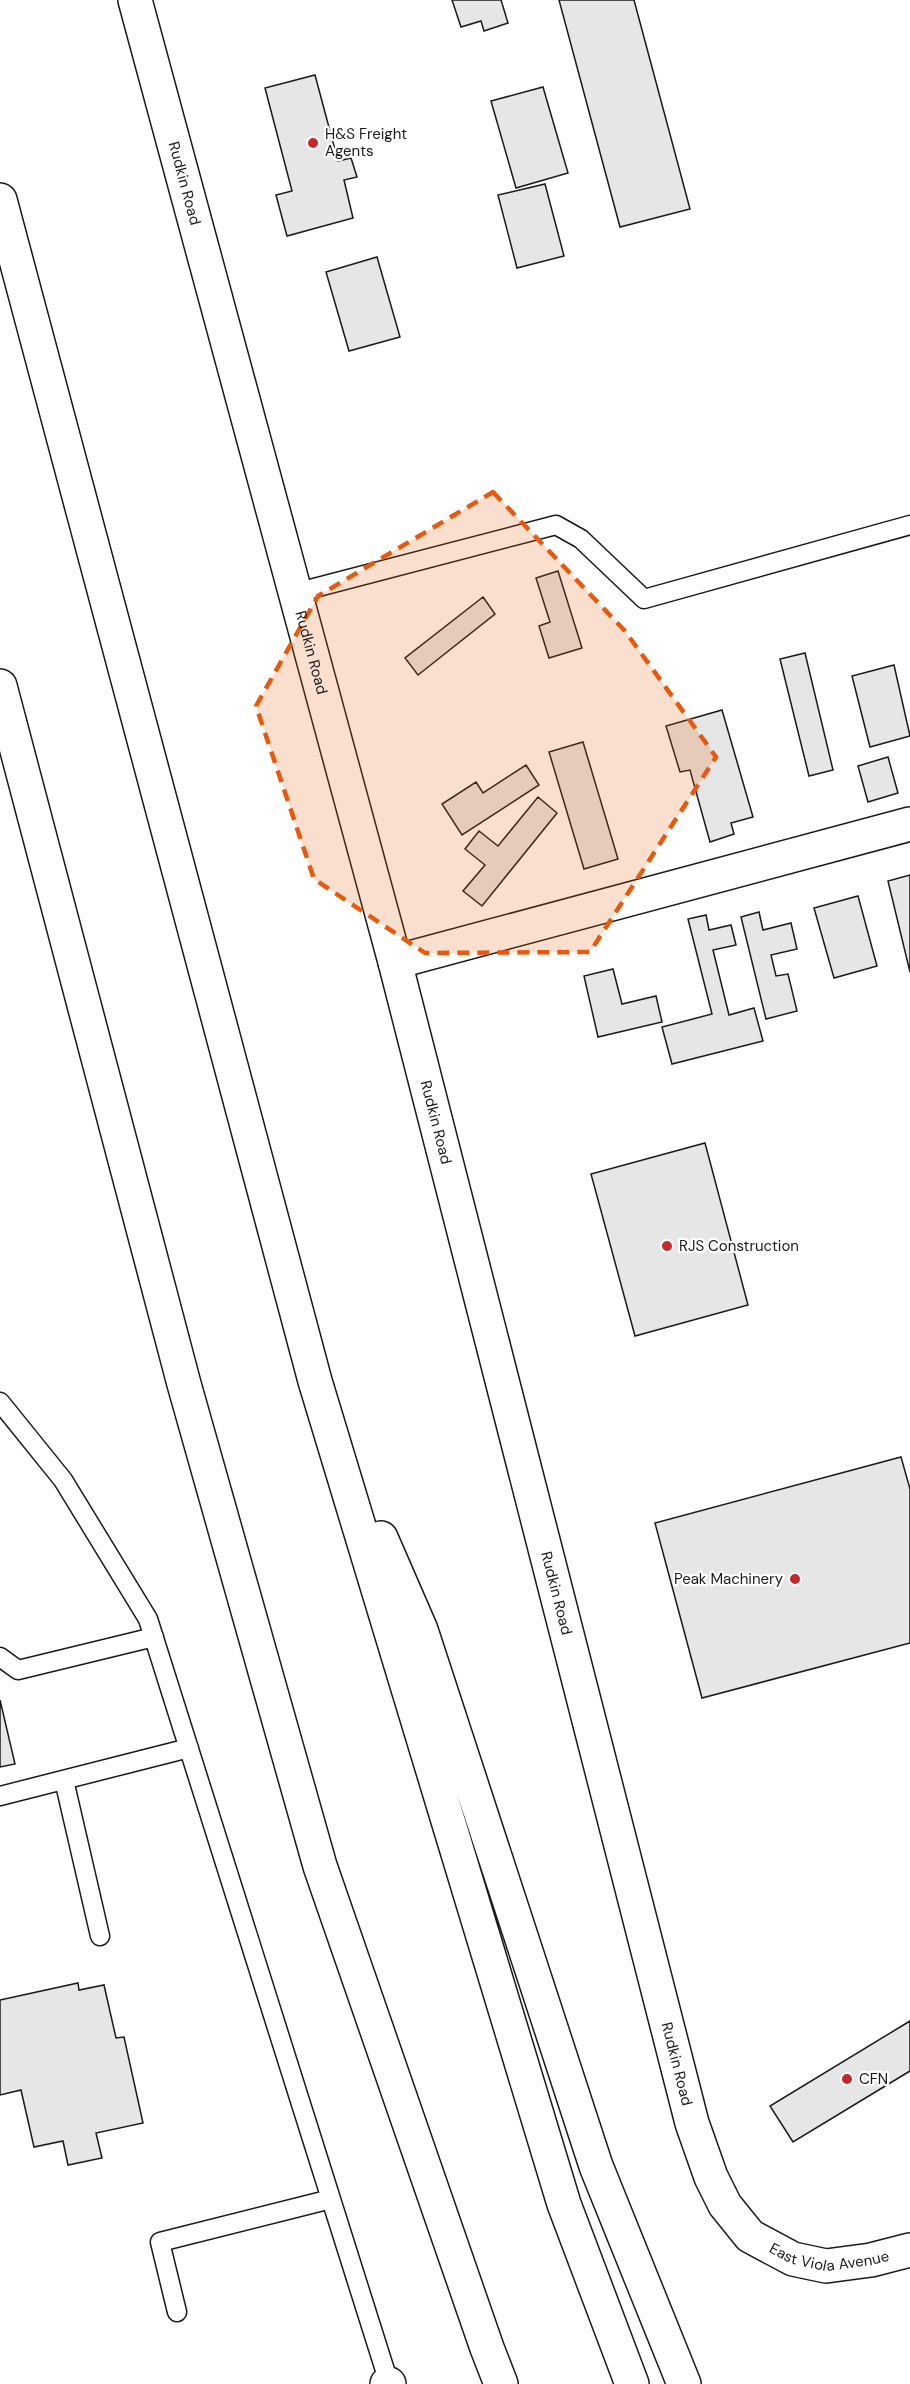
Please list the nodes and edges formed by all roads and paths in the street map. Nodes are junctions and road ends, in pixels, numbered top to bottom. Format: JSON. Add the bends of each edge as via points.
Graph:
{"nodes":[{"id":1,"x":135,"y":0,"type":"edge"},
{"id":2,"x":0,"y":200,"type":"edge"},
{"id":3,"x":910,"y":525,"type":"edge"},
{"id":4,"x":295,"y":593,"type":"junction"},
{"id":5,"x":0,"y":686,"type":"edge"},
{"id":6,"x":910,"y":824,"type":"edge"},
{"id":7,"x":395,"y":962,"type":"junction"},
{"id":8,"x":315,"y":1381,"type":"junction"},
{"id":9,"x":0,"y":1402,"type":"edge"},
{"id":10,"x":154,"y":1637,"type":"junction"},
{"id":11,"x":0,"y":1657,"type":"edge"},
{"id":12,"x":189,"y":1748,"type":"junction"},
{"id":13,"x":64,"y":1780,"type":"junction"},
{"id":14,"x":0,"y":1796,"type":"edge"},
{"id":15,"x":100,"y":1936,"type":"dead end"},
{"id":16,"x":331,"y":2199,"type":"junction"},
{"id":17,"x":750,"y":2236,"type":"joint"},
{"id":18,"x":910,"y":2250,"type":"edge"},
{"id":19,"x":177,"y":2312,"type":"dead end"},
{"id":20,"x":388,"y":2384,"type":"edge"},
{"id":21,"x":499,"y":2384,"type":"edge"},
{"id":22,"x":632,"y":2384,"type":"edge"},
{"id":23,"x":684,"y":2384,"type":"edge"}],
"edges":[{"from":1,"to":4,"type":"main road","name":"Rudkin Road"},
{"from":2,"to":8,"type":"main road"},
{"from":3,"to":4,"type":"lane","via":[[644,599],[581,539],[556,525]]},
{"from":4,"to":7,"type":"main road","name":"Rudkin Road"},
{"from":5,"to":21,"type":"main road","via":[[184,1384],[320,1866]]},
{"from":6,"to":7,"type":"main road"},
{"from":7,"to":17,"type":"main road","name":"Rudkin Road","via":[[692,2123],[725,2205]]},
{"from":8,"to":22,"type":"main road","via":[[564,2204]]},
{"from":8,"to":23,"type":"main road","via":[[421,1630],[596,2166]]},
{"from":9,"to":10,"type":"lane","via":[[63,1480],[148,1618]]},
{"from":10,"to":11,"type":"lane","via":[[18,1670]]},
{"from":10,"to":12,"type":"lane"},
{"from":12,"to":13,"type":"lane"},
{"from":12,"to":16,"type":"lane"},
{"from":13,"to":14,"type":"lane"},
{"from":13,"to":15,"type":"lane"},
{"from":16,"to":19,"type":"lane","via":[[160,2242]]},
{"from":16,"to":20,"type":"lane"},
{"from":17,"to":18,"type":"main road","name":"East Viola Avenue","via":[[793,2259],[826,2266]]}]}
